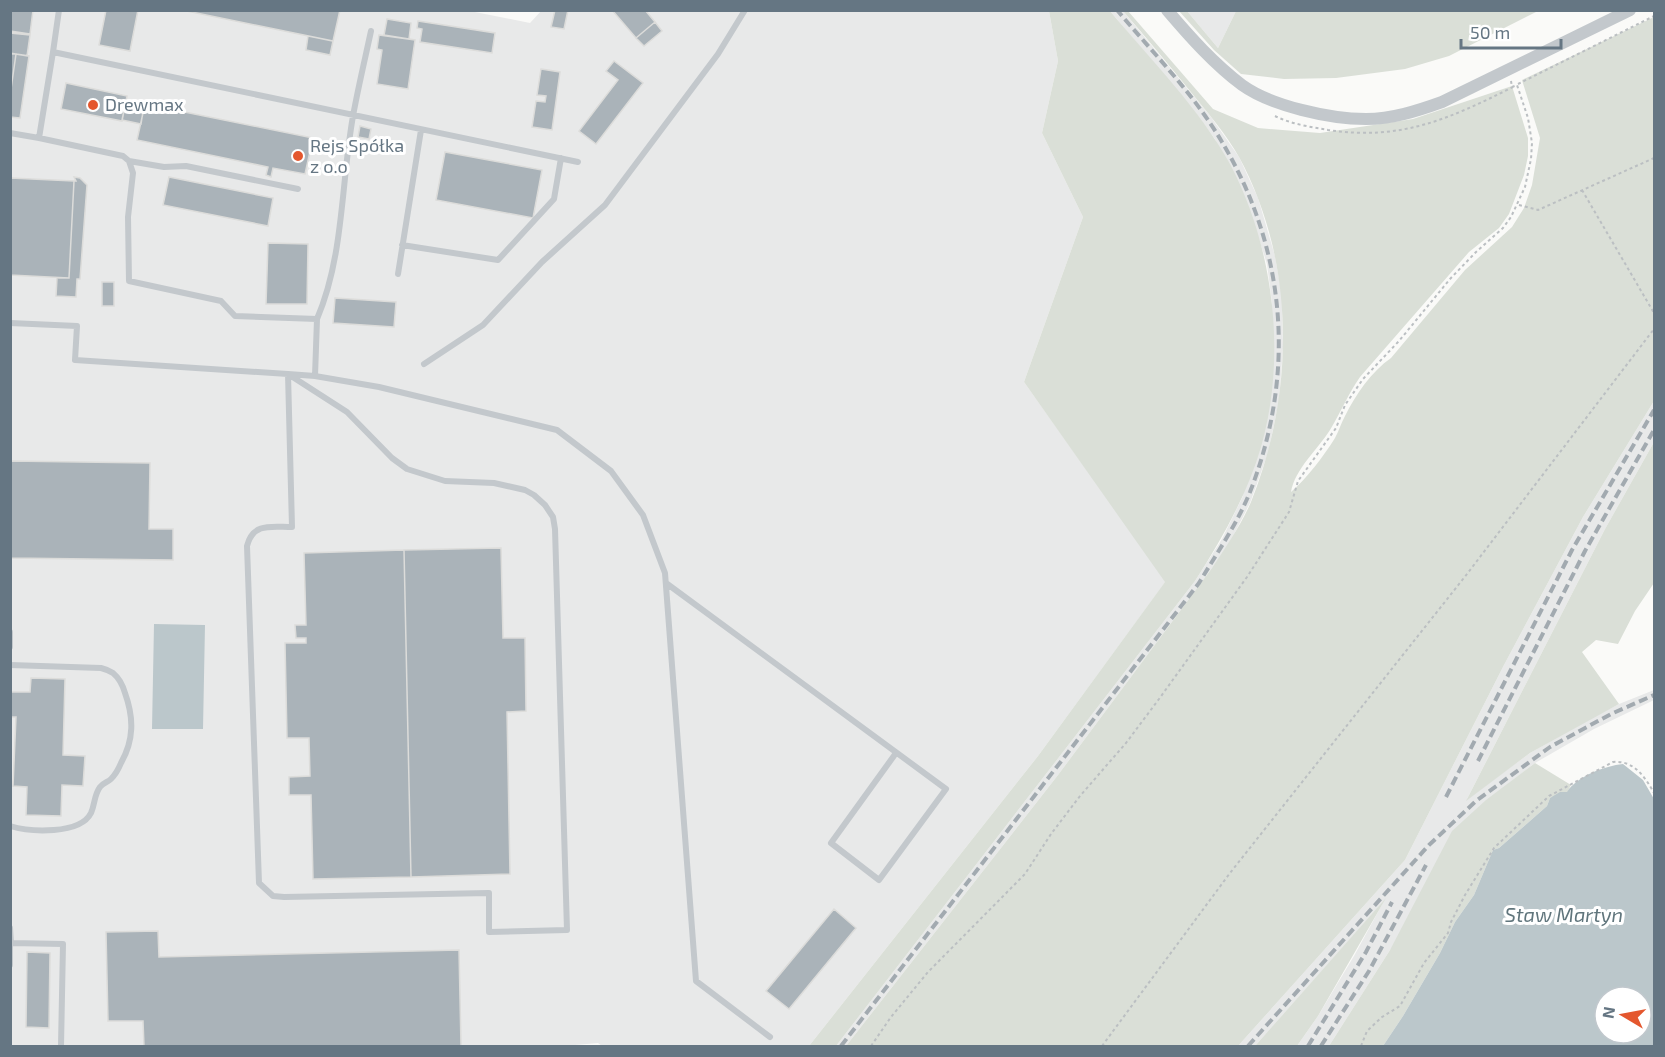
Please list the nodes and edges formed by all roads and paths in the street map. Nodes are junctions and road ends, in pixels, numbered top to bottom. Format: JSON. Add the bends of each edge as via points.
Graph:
{"nodes":[{"id":1,"x":58,"y":10,"type":"edge"},
{"id":2,"x":745,"y":10,"type":"edge"},
{"id":3,"x":1167,"y":10,"type":"edge"},
{"id":4,"x":1630,"y":10,"type":"edge"},
{"id":5,"x":1654,"y":16,"type":"edge"},
{"id":6,"x":371,"y":31,"type":"dead end"},
{"id":7,"x":53,"y":52,"type":"junction"},
{"id":8,"x":1509,"y":71,"type":"junction"},
{"id":9,"x":1512,"y":87,"type":"junction"},
{"id":10,"x":1272,"y":115,"type":"dead end"},
{"id":11,"x":353,"y":116,"type":"junction"},
{"id":12,"x":421,"y":130,"type":"junction"},
{"id":13,"x":10,"y":133,"type":"edge"},
{"id":14,"x":39,"y":138,"type":"junction"},
{"id":15,"x":561,"y":158,"type":"junction"},
{"id":16,"x":1654,"y":158,"type":"edge"},
{"id":17,"x":129,"y":161,"type":"junction"},
{"id":18,"x":578,"y":162,"type":"dead end"},
{"id":19,"x":298,"y":189,"type":"dead end"},
{"id":20,"x":1582,"y":190,"type":"junction"},
{"id":21,"x":1518,"y":204,"type":"junction"},
{"id":22,"x":402,"y":245,"type":"junction"},
{"id":23,"x":398,"y":274,"type":"dead end"},
{"id":24,"x":1654,"y":313,"type":"edge"},
{"id":25,"x":317,"y":319,"type":"junction"},
{"id":26,"x":10,"y":323,"type":"edge"},
{"id":27,"x":1654,"y":329,"type":"edge"},
{"id":28,"x":424,"y":364,"type":"dead end"},
{"id":29,"x":288,"y":374,"type":"junction"},
{"id":30,"x":315,"y":376,"type":"junction"},
{"id":31,"x":666,"y":583,"type":"junction"},
{"id":32,"x":10,"y":632,"type":"edge"},
{"id":33,"x":10,"y":647,"type":"edge"},
{"id":34,"x":10,"y":665,"type":"edge"},
{"id":35,"x":896,"y":753,"type":"junction"},
{"id":36,"x":1654,"y":793,"type":"edge"},
{"id":37,"x":10,"y":826,"type":"edge"},
{"id":38,"x":10,"y":928,"type":"edge"},
{"id":39,"x":11,"y":944,"type":"edge"},
{"id":40,"x":10,"y":965,"type":"edge"},
{"id":41,"x":770,"y":1037,"type":"dead end"},
{"id":42,"x":61,"y":1047,"type":"edge"},
{"id":43,"x":871,"y":1047,"type":"edge"},
{"id":44,"x":1102,"y":1047,"type":"edge"},
{"id":45,"x":1361,"y":1047,"type":"edge"}],
"edges":[{"from":1,"to":7,"type":"lane"},
{"from":2,"to":28,"type":"lane","via":[[718,54],[605,205],[542,262],[483,325]]},
{"from":3,"to":8,"type":"street","via":[[1196,44],[1243,86],[1260,96],[1331,115],[1366,119],[1411,113]]},
{"from":4,"to":8,"type":"street"},
{"from":5,"to":9,"type":"path"},
{"from":6,"to":11,"type":"lane"},
{"from":7,"to":11,"type":"lane"},
{"from":7,"to":14,"type":"lane"},
{"from":8,"to":9,"type":"path"},
{"from":9,"to":10,"type":"path","via":[[1444,120],[1382,133],[1314,128]]},
{"from":9,"to":21,"type":"path","via":[[1517,85],[1532,143],[1528,176]]},
{"from":11,"to":12,"type":"lane"},
{"from":11,"to":25,"type":"lane","via":[[334,258],[326,298]]},
{"from":12,"to":15,"type":"lane"},
{"from":12,"to":22,"type":"lane"},
{"from":13,"to":14,"type":"lane"},
{"from":14,"to":17,"type":"lane","via":[[123,156]]},
{"from":15,"to":18,"type":"lane"},
{"from":15,"to":22,"type":"lane","via":[[554,200],[498,260]]},
{"from":16,"to":20,"type":"path"},
{"from":17,"to":19,"type":"lane","via":[[186,166]]},
{"from":17,"to":25,"type":"lane","via":[[133,173],[128,217],[129,281],[222,301],[234,316]]},
{"from":20,"to":21,"type":"path","via":[[1538,210]]},
{"from":20,"to":24,"type":"path"},
{"from":21,"to":43,"type":"path","via":[[1503,228],[1450,279],[1353,392],[1336,428],[1298,481],[1289,512],[1248,577],[1126,743],[1080,796],[1024,874],[928,972]]},
{"from":22,"to":23,"type":"lane"},
{"from":25,"to":30,"type":"lane"},
{"from":26,"to":29,"type":"lane","via":[[77,326],[75,360]]},
{"from":27,"to":44,"type":"path","via":[[1474,566],[1230,873]]},
{"from":29,"to":29,"type":"lane","via":[[347,412],[406,469],[444,481],[494,483],[525,490],[545,505],[553,517],[567,930],[489,932],[489,893],[284,897],[273,896],[259,883],[247,546],[259,527],[292,526]]},
{"from":29,"to":30,"type":"lane"},
{"from":30,"to":31,"type":"lane","via":[[379,387],[557,430],[611,471],[644,515]]},
{"from":31,"to":35,"type":"lane"},
{"from":31,"to":41,"type":"lane","via":[[696,981]]},
{"from":32,"to":33,"type":"lane"},
{"from":34,"to":37,"type":"lane","via":[[101,668],[114,674],[123,685],[133,726],[120,765],[100,786],[91,813],[81,824],[69,829]]},
{"from":35,"to":35,"type":"lane","via":[[831,843],[879,879],[946,789]]},
{"from":36,"to":45,"type":"path","via":[[1644,775],[1621,761],[1549,796],[1494,848],[1465,895],[1448,933],[1424,963],[1400,1006],[1367,1031]]},
{"from":38,"to":39,"type":"lane"},
{"from":39,"to":40,"type":"lane"},
{"from":39,"to":42,"type":"lane","via":[[63,944]]}]}
